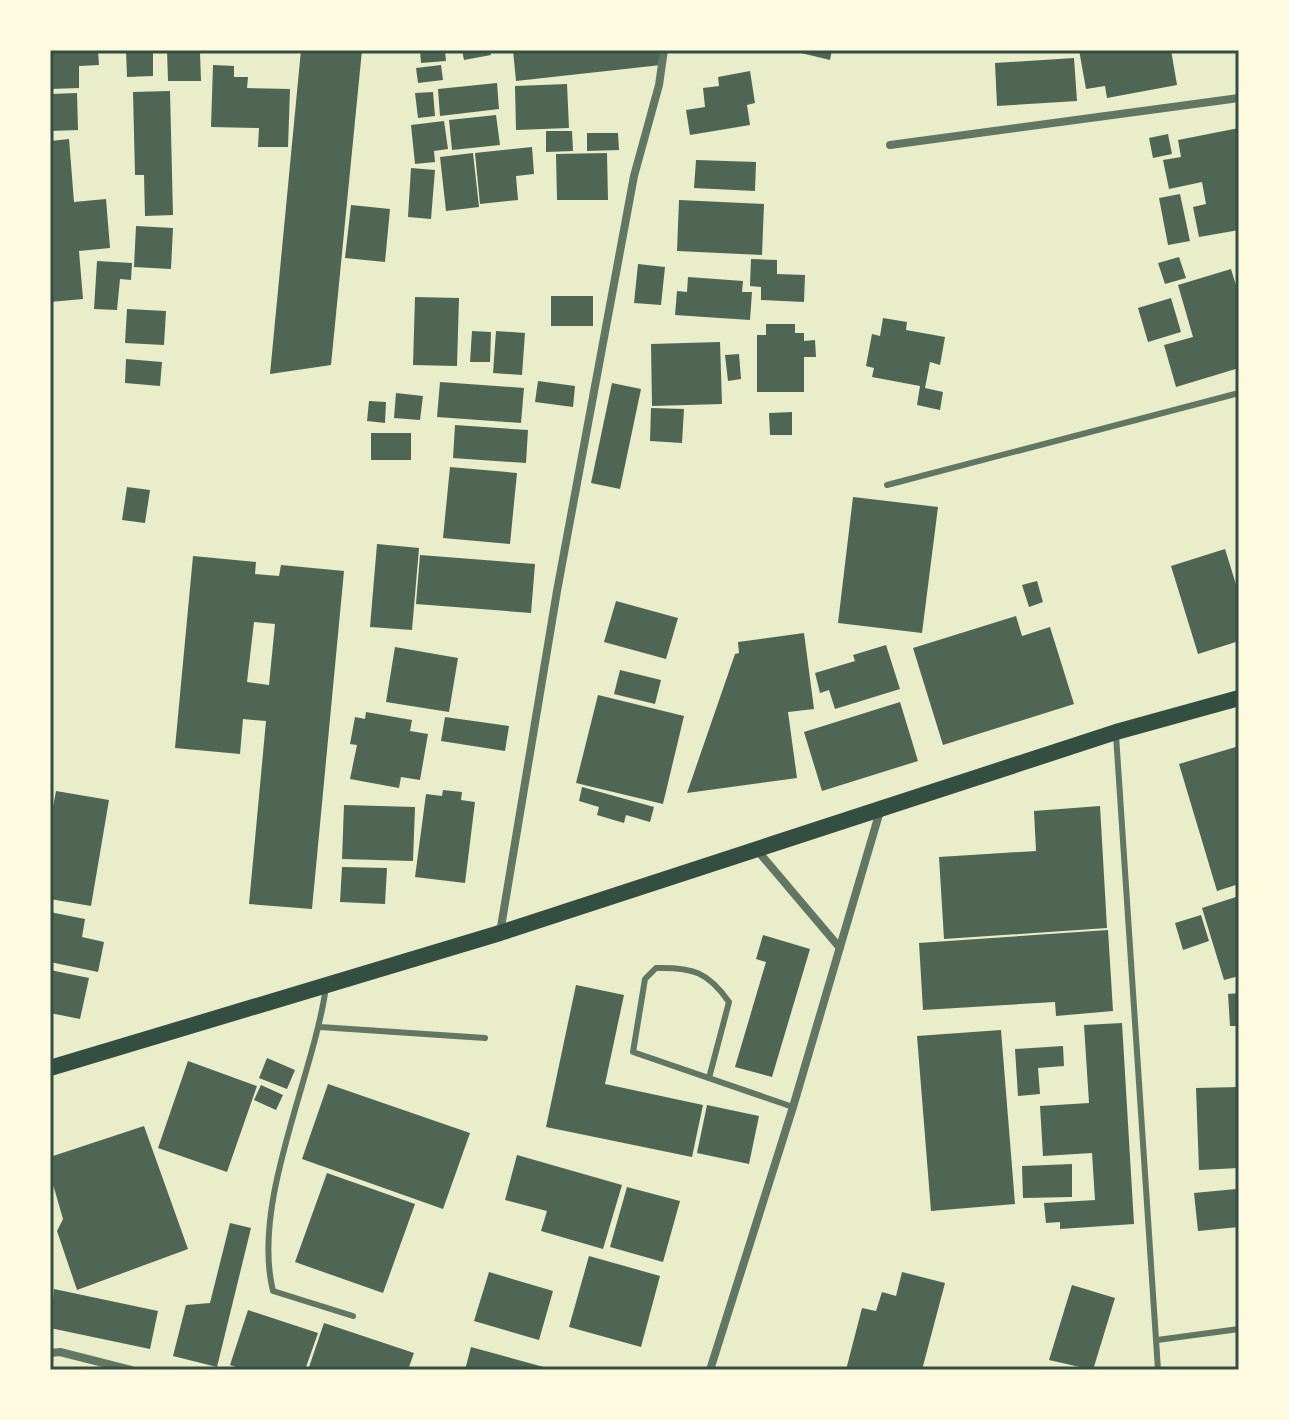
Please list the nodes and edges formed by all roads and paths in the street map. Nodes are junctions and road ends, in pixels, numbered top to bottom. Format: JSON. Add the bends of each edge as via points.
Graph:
{"nodes":[{"id":1,"x":664,"y":50,"type":"edge"},
{"id":2,"x":1239,"y":98,"type":"edge"},
{"id":3,"x":890,"y":145,"type":"dead end"},
{"id":4,"x":1239,"y":393,"type":"edge"},
{"id":5,"x":887,"y":485,"type":"dead end"},
{"id":6,"x":1239,"y":698,"type":"edge"},
{"id":7,"x":1116,"y":732,"type":"junction"},
{"id":8,"x":880,"y":811,"type":"junction"},
{"id":9,"x":757,"y":850,"type":"junction"},
{"id":10,"x":500,"y":933,"type":"junction"},
{"id":11,"x":840,"y":948,"type":"junction"},
{"id":12,"x":326,"y":987,"type":"junction"},
{"id":13,"x":320,"y":1027,"type":"junction"},
{"id":14,"x":485,"y":1038,"type":"dead end"},
{"id":15,"x":50,"y":1068,"type":"edge"},
{"id":16,"x":709,"y":1078,"type":"junction"},
{"id":17,"x":793,"y":1107,"type":"junction"},
{"id":18,"x":353,"y":1316,"type":"dead end"},
{"id":19,"x":1239,"y":1329,"type":"edge"},
{"id":20,"x":1157,"y":1340,"type":"junction"},
{"id":21,"x":50,"y":1353,"type":"edge"},
{"id":22,"x":131,"y":1370,"type":"edge"},
{"id":23,"x":710,"y":1370,"type":"edge"},
{"id":24,"x":1158,"y":1370,"type":"edge"}],
"edges":[{"from":1,"to":10,"type":"street","via":[[634,176]]},
{"from":2,"to":3,"type":"street"},
{"from":4,"to":5,"type":"lane"},
{"from":6,"to":7,"type":"main road"},
{"from":7,"to":8,"type":"main road"},
{"from":7,"to":20,"type":"lane"},
{"from":8,"to":9,"type":"main road"},
{"from":8,"to":11,"type":"street"},
{"from":9,"to":10,"type":"main road"},
{"from":9,"to":11,"type":"street"},
{"from":10,"to":12,"type":"main road"},
{"from":11,"to":17,"type":"street"},
{"from":12,"to":13,"type":"lane"},
{"from":12,"to":15,"type":"main road"},
{"from":13,"to":14,"type":"lane"},
{"from":13,"to":18,"type":"lane","via":[[273,1199],[266,1262],[273,1291]]},
{"from":16,"to":16,"type":"lane","via":[[729,1002],[713,980],[683,967],[656,968],[645,979],[633,1052]]},
{"from":16,"to":17,"type":"lane"},
{"from":17,"to":23,"type":"street"},
{"from":19,"to":20,"type":"lane"},
{"from":20,"to":24,"type":"lane"},
{"from":21,"to":22,"type":"street"}]}
